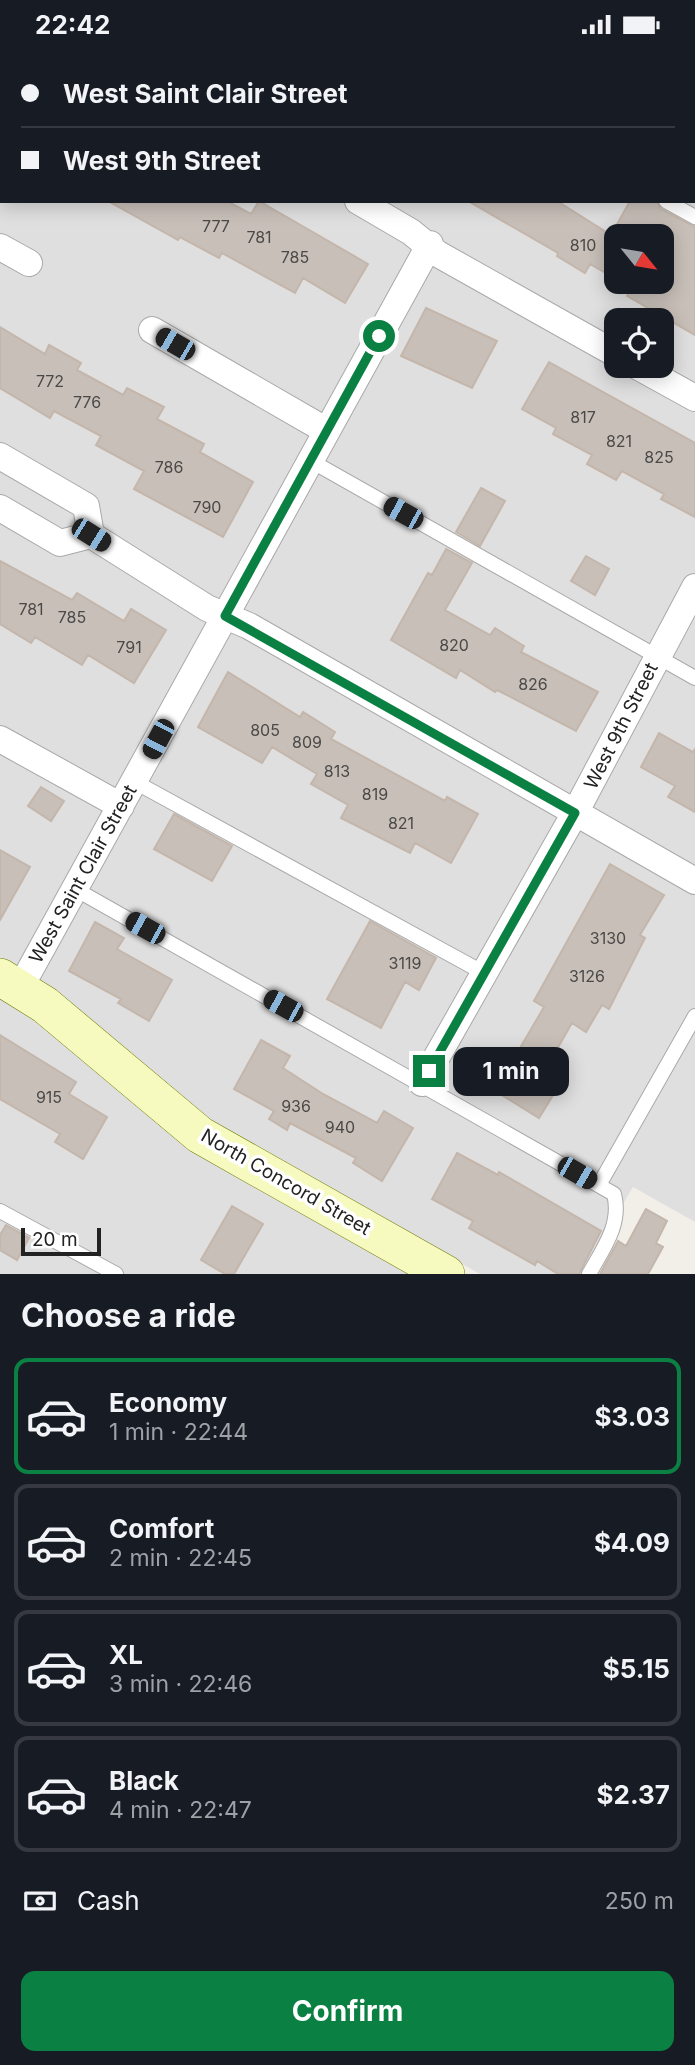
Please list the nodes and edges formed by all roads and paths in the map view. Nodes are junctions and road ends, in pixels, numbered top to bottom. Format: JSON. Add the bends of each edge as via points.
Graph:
{"nodes":[{"id":1,"x":361,"y":203,"type":"edge"},
{"id":2,"x":670,"y":203,"type":"edge"},
{"id":3,"x":695,"y":217,"type":"edge"},
{"id":4,"x":430,"y":244,"type":"junction"},
{"id":5,"x":0,"y":247,"type":"edge"},
{"id":6,"x":29,"y":263,"type":"dead end"},
{"id":7,"x":152,"y":331,"type":"dead end"},
{"id":8,"x":604,"y":347,"type":"edge"},
{"id":9,"x":659,"y":378,"type":"edge"},
{"id":10,"x":695,"y":398,"type":"edge"},
{"id":11,"x":327,"y":431,"type":"junction"},
{"id":12,"x":0,"y":456,"type":"edge"},
{"id":13,"x":311,"y":461,"type":"junction"},
{"id":14,"x":0,"y":508,"type":"edge"},
{"id":15,"x":91,"y":535,"type":"junction"},
{"id":16,"x":695,"y":587,"type":"edge"},
{"id":17,"x":225,"y":616,"type":"junction"},
{"id":18,"x":657,"y":656,"type":"junction"},
{"id":19,"x":695,"y":678,"type":"edge"},
{"id":20,"x":0,"y":739,"type":"edge"},
{"id":21,"x":135,"y":782,"type":"junction"},
{"id":22,"x":121,"y":806,"type":"junction"},
{"id":23,"x":575,"y":813,"type":"junction"},
{"id":24,"x":695,"y":881,"type":"edge"},
{"id":25,"x":75,"y":889,"type":"junction"},
{"id":26,"x":484,"y":973,"type":"junction"},
{"id":27,"x":10,"y":983,"type":"edge"},
{"id":28,"x":695,"y":1016,"type":"edge"},
{"id":29,"x":422,"y":1083,"type":"junction"},
{"id":30,"x":599,"y":1185,"type":"junction"},
{"id":31,"x":0,"y":1211,"type":"edge"},
{"id":32,"x":116,"y":1274,"type":"edge"},
{"id":33,"x":446,"y":1274,"type":"edge"},
{"id":34,"x":589,"y":1274,"type":"edge"}],
"edges":[{"from":1,"to":4,"type":"street"},
{"from":2,"to":3,"type":"lane"},
{"from":4,"to":8,"type":"street","via":[[438,254]]},
{"from":4,"to":11,"type":"street","name":"West Saint Clair Street"},
{"from":5,"to":6,"type":"street"},
{"from":7,"to":11,"type":"street"},
{"from":9,"to":10,"type":"street"},
{"from":11,"to":13,"type":"street","name":"West Saint Clair Street"},
{"from":12,"to":15,"type":"street","via":[[86,506]]},
{"from":13,"to":17,"type":"street","name":"West Saint Clair Street"},
{"from":13,"to":18,"type":"lane"},
{"from":14,"to":15,"type":"street","via":[[60,543]]},
{"from":15,"to":17,"type":"street"},
{"from":16,"to":18,"type":"street","name":"West 9th Street"},
{"from":17,"to":21,"type":"street","name":"West Saint Clair Street"},
{"from":17,"to":23,"type":"street"},
{"from":18,"to":19,"type":"lane"},
{"from":18,"to":23,"type":"street","name":"West 9th Street"},
{"from":20,"to":22,"type":"street"},
{"from":21,"to":22,"type":"street","name":"West Saint Clair Street"},
{"from":21,"to":26,"type":"lane"},
{"from":22,"to":25,"type":"street","name":"West Saint Clair Street"},
{"from":23,"to":24,"type":"street"},
{"from":23,"to":26,"type":"street","name":"West 9th Street"},
{"from":25,"to":27,"type":"street","name":"West Saint Clair Street"},
{"from":25,"to":29,"type":"lane"},
{"from":26,"to":29,"type":"street","name":"West 9th Street"},
{"from":27,"to":33,"type":"main road","name":"North Concord Street","via":[[45,1005],[200,1135]]},
{"from":28,"to":30,"type":"lane"},
{"from":29,"to":30,"type":"lane"},
{"from":30,"to":34,"type":"lane","via":[[614,1194],[618,1209],[610,1237]]},
{"from":31,"to":32,"type":"lane"}]}
